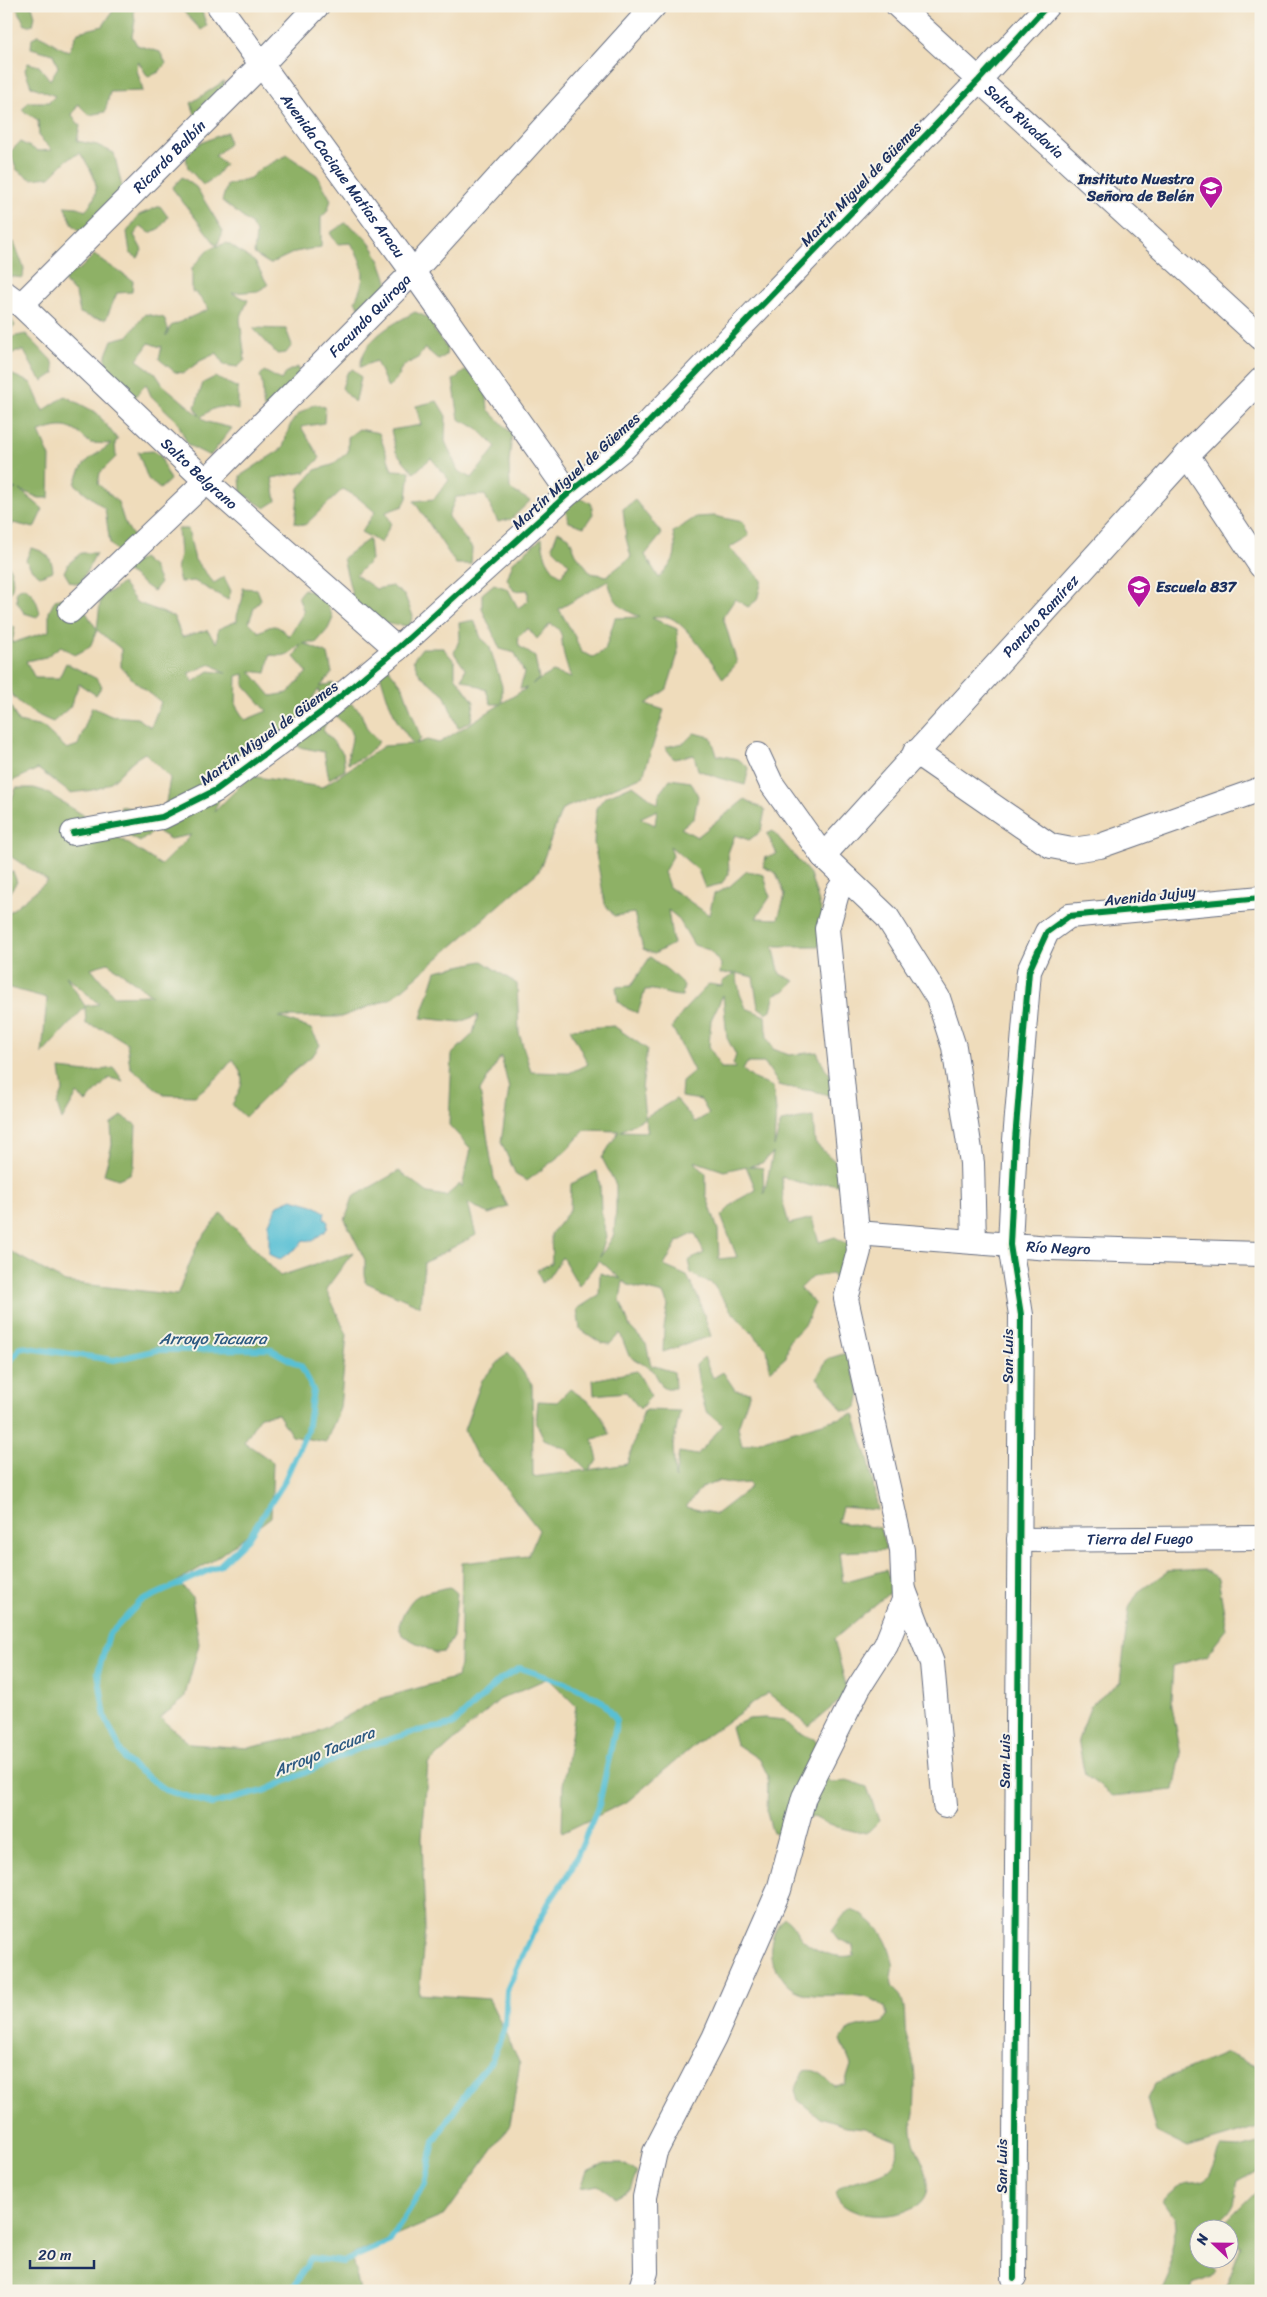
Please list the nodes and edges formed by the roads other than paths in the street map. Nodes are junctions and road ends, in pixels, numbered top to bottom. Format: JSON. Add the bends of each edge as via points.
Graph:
{"nodes":[{"id":1,"x":219,"y":6,"type":"edge"},
{"id":2,"x":317,"y":6,"type":"edge"},
{"id":3,"x":654,"y":6,"type":"edge"},
{"id":4,"x":898,"y":6,"type":"edge"},
{"id":5,"x":1046,"y":6,"type":"edge"},
{"id":6,"x":262,"y":64,"type":"junction"},
{"id":7,"x":978,"y":80,"type":"junction"},
{"id":8,"x":413,"y":272,"type":"junction"},
{"id":9,"x":14,"y":300,"type":"edge"},
{"id":10,"x":1261,"y":338,"type":"edge"},
{"id":11,"x":1261,"y":380,"type":"edge"},
{"id":12,"x":1187,"y":455,"type":"junction"},
{"id":13,"x":206,"y":481,"type":"junction"},
{"id":14,"x":569,"y":493,"type":"junction"},
{"id":15,"x":1261,"y":566,"type":"edge"},
{"id":16,"x":70,"y":611,"type":"dead end"},
{"id":17,"x":397,"y":648,"type":"junction"},
{"id":18,"x":915,"y":752,"type":"junction"},
{"id":19,"x":758,"y":755,"type":"dead end"},
{"id":20,"x":1261,"y":788,"type":"edge"},
{"id":21,"x":73,"y":833,"type":"dead end"},
{"id":22,"x":823,"y":856,"type":"junction"},
{"id":23,"x":847,"y":879,"type":"junction"},
{"id":24,"x":1261,"y":898,"type":"edge"},
{"id":25,"x":1047,"y":932,"type":"joint"},
{"id":26,"x":857,"y":1232,"type":"junction"},
{"id":27,"x":974,"y":1242,"type":"junction"},
{"id":28,"x":1010,"y":1245,"type":"junction"},
{"id":29,"x":1261,"y":1254,"type":"edge"},
{"id":30,"x":1261,"y":1538,"type":"edge"},
{"id":31,"x":1019,"y":1540,"type":"junction"},
{"id":32,"x":904,"y":1590,"type":"junction"},
{"id":33,"x":945,"y":1805,"type":"dead end"},
{"id":34,"x":1014,"y":2278,"type":"dead end"},
{"id":35,"x":640,"y":2291,"type":"edge"}],
"edges":[{"from":1,"to":6,"type":"street","name":"Avenida Cacique Matías Aracu"},
{"from":2,"to":6,"type":"street","name":"Ricardo Balbín"},
{"from":3,"to":8,"type":"street","name":"Facundo Quiroga"},
{"from":4,"to":7,"type":"street","name":"Salto Rivadavia"},
{"from":5,"to":7,"type":"street","name":"Martín Miguel de Güemes"},
{"from":6,"to":8,"type":"street","name":"Avenida Cacique Matías Aracu"},
{"from":6,"to":9,"type":"street","name":"Ricardo Balbín"},
{"from":7,"to":10,"type":"street","name":"Salto Rivadavia"},
{"from":7,"to":14,"type":"street","name":"Martín Miguel de Güemes","via":[[624,448]]},
{"from":8,"to":13,"type":"street","name":"Facundo Quiroga"},
{"from":8,"to":14,"type":"street","name":"Avenida Cacique Matías Aracu"},
{"from":9,"to":13,"type":"street","name":"Salto Belgrano"},
{"from":11,"to":12,"type":"street","name":"Pancho Ramírez"},
{"from":12,"to":15,"type":"street"},
{"from":12,"to":18,"type":"street","name":"Pancho Ramírez"},
{"from":13,"to":16,"type":"street","name":"Facundo Quiroga"},
{"from":13,"to":17,"type":"street","name":"Salto Belgrano"},
{"from":14,"to":17,"type":"street","name":"Martín Miguel de Güemes"},
{"from":17,"to":21,"type":"street","name":"Martín Miguel de Güemes","via":[[323,711],[216,790],[162,817]]},
{"from":18,"to":20,"type":"street","via":[[1051,846],[1072,850],[1100,846]]},
{"from":18,"to":22,"type":"street","name":"Pancho Ramírez"},
{"from":19,"to":22,"type":"street","via":[[771,783]]},
{"from":22,"to":23,"type":"street"},
{"from":23,"to":26,"type":"street","via":[[837,893],[827,929]]},
{"from":23,"to":27,"type":"street","via":[[887,916],[938,998],[954,1047],[972,1164]]},
{"from":24,"to":25,"type":"street","name":"Avenida Jujuy","via":[[1069,916]]},
{"from":25,"to":28,"type":"street","name":"San Luis","via":[[1029,971]]},
{"from":26,"to":27,"type":"street","name":"Río Negro"},
{"from":26,"to":32,"type":"street","via":[[859,1251],[846,1299],[902,1550]]},
{"from":27,"to":28,"type":"street","name":"Río Negro"},
{"from":28,"to":29,"type":"street","name":"Río Negro"},
{"from":28,"to":31,"type":"street","name":"San Luis","via":[[1021,1315]]},
{"from":30,"to":31,"type":"street","name":"Tierra del Fuego"},
{"from":31,"to":34,"type":"street","name":"San Luis"},
{"from":32,"to":33,"type":"street","via":[[932,1664]]},
{"from":32,"to":35,"type":"street","via":[[904,1600],[886,1645],[859,1687],[804,1797],[779,1890],[714,2038],[655,2152],[645,2197],[646,2272]]}]}
